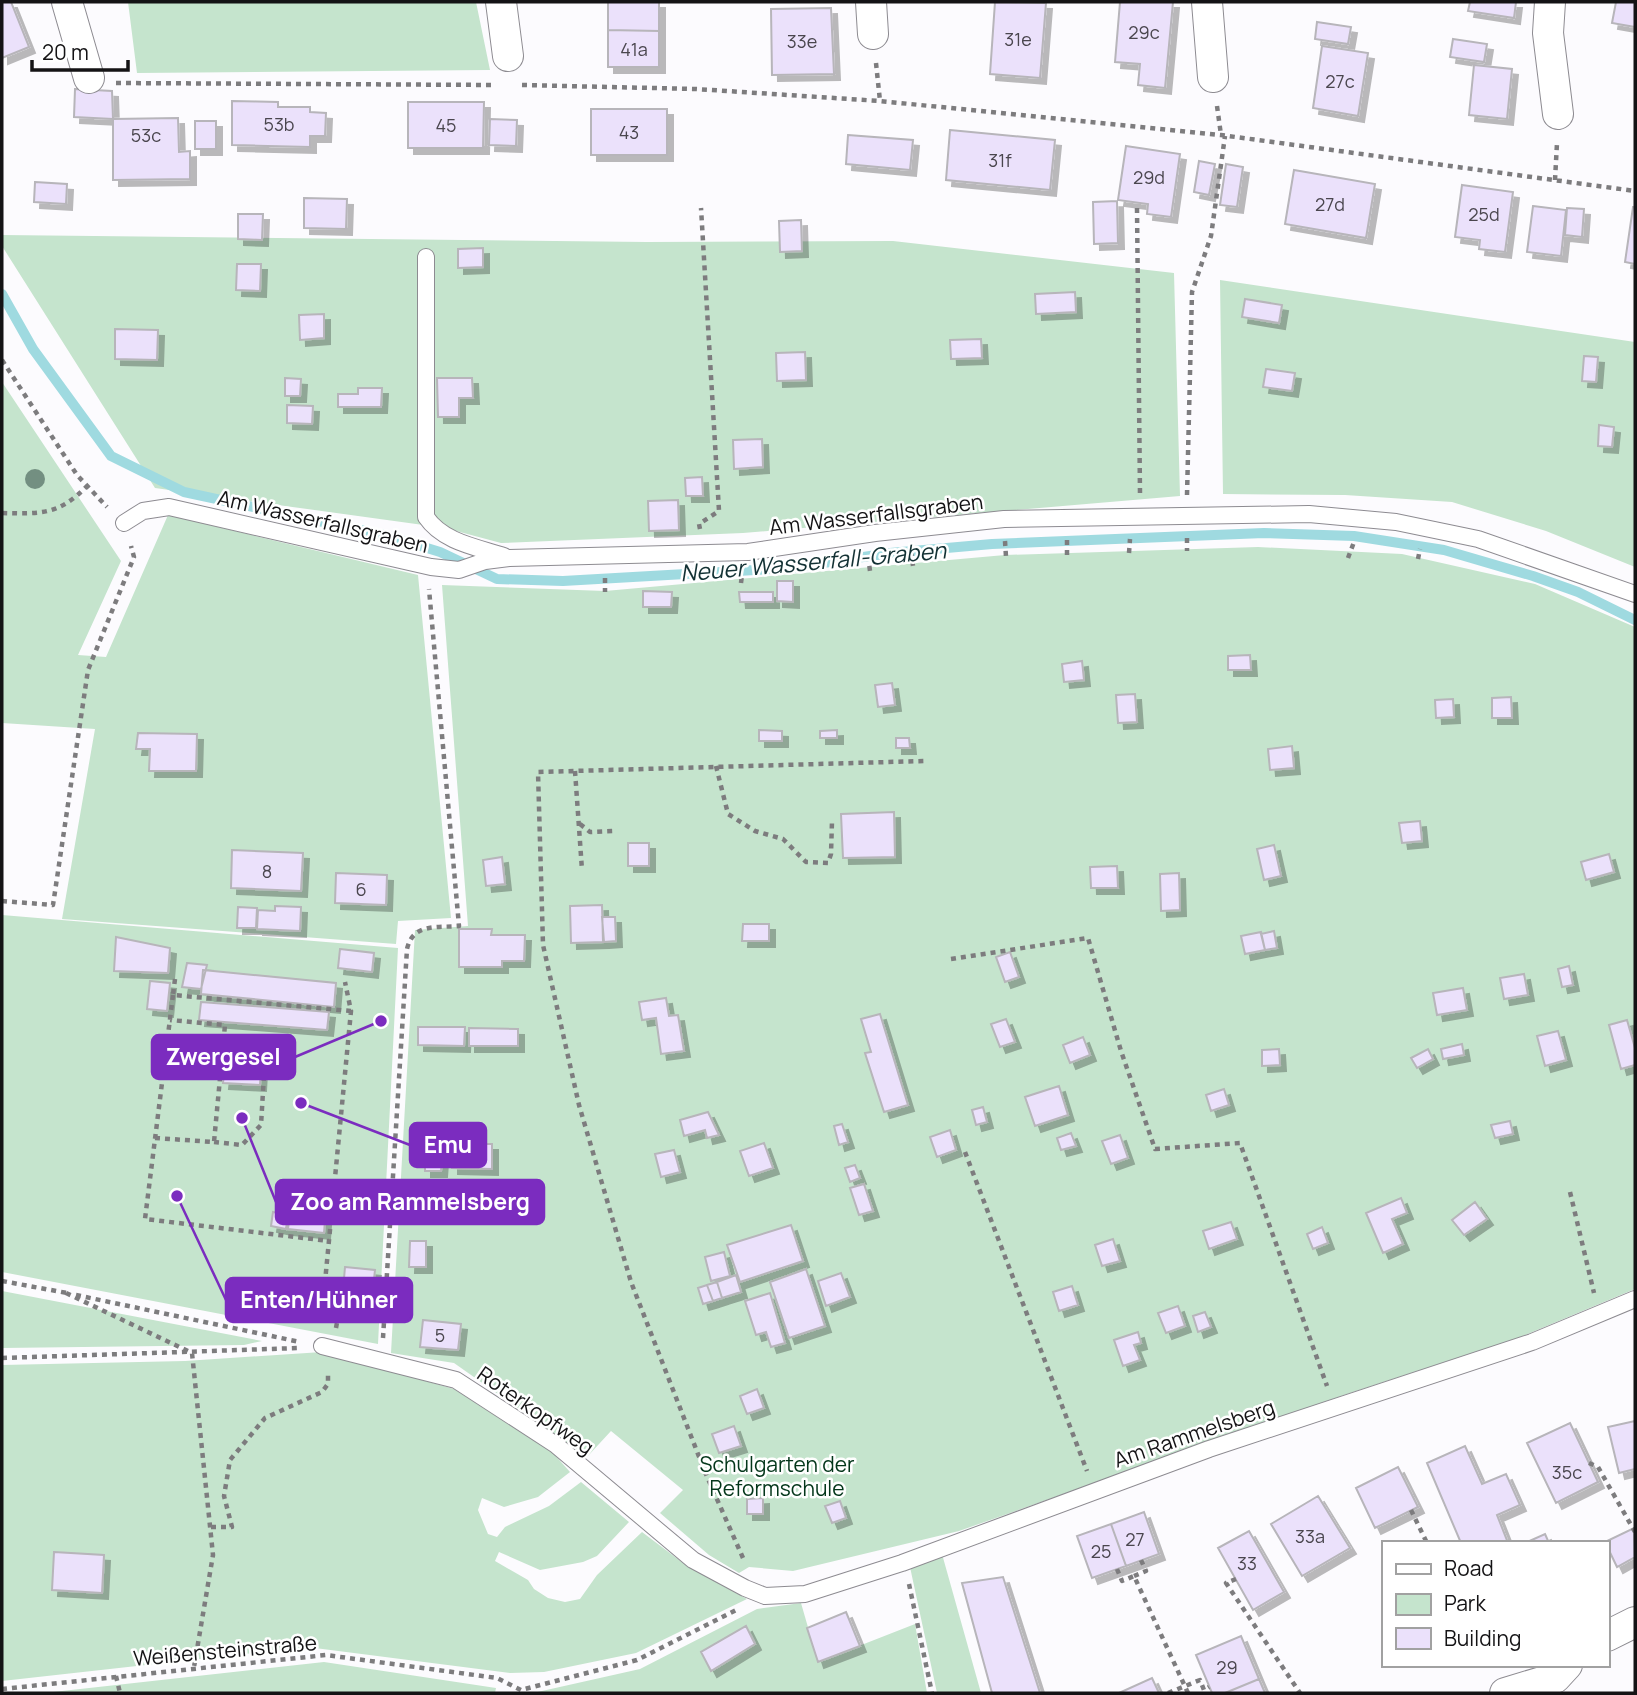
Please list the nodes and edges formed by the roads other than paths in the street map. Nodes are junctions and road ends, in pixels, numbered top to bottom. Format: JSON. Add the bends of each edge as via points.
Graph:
{"nodes":[{"id":1,"x":67,"y":2,"type":"edge"},
{"id":2,"x":501,"y":2,"type":"edge"},
{"id":3,"x":871,"y":2,"type":"edge"},
{"id":4,"x":1206,"y":2,"type":"edge"},
{"id":5,"x":1550,"y":2,"type":"edge"},
{"id":6,"x":873,"y":34,"type":"road end"},
{"id":7,"x":508,"y":75,"type":"road end"},
{"id":8,"x":1213,"y":77,"type":"dead end"},
{"id":9,"x":89,"y":78,"type":"dead end"},
{"id":10,"x":1558,"y":114,"type":"dead end"},
{"id":11,"x":426,"y":257,"type":"dead end"},
{"id":12,"x":124,"y":523,"type":"road end"},
{"id":13,"x":509,"y":558,"type":"junction"},
{"id":14,"x":1635,"y":594,"type":"edge"},
{"id":15,"x":1635,"y":1299,"type":"edge"},
{"id":16,"x":327,"y":1347,"type":"road end"},
{"id":17,"x":765,"y":1595,"type":"joint"},
{"id":18,"x":1635,"y":1622,"type":"edge"},
{"id":19,"x":1609,"y":1635,"type":"edge"},
{"id":20,"x":1561,"y":1679,"type":"edge"},
{"id":21,"x":1505,"y":1693,"type":"edge"}],
"edges":[{"from":1,"to":9,"type":"street"},
{"from":2,"to":7,"type":"street"},
{"from":3,"to":6,"type":"street"},
{"from":4,"to":8,"type":"street"},
{"from":5,"to":10,"type":"street","via":[[1548,33]]},
{"from":11,"to":13,"type":"lane","via":[[426,517],[446,537]]},
{"from":12,"to":13,"type":"lane","name":"Am Wasserfallsgraben","via":[[143,511],[169,507],[431,567],[459,570]]},
{"from":13,"to":14,"type":"lane","name":"Am Wasserfallsgraben","via":[[748,552],[1004,519],[1309,514],[1396,522],[1478,539]]},
{"from":15,"to":17,"type":"lane","name":"Am Rammelsberg","via":[[1531,1342],[1095,1491],[902,1563],[805,1594]]},
{"from":16,"to":17,"type":"lane","name":"Roterkopfweg","via":[[456,1380],[556,1445],[693,1560]]},
{"from":18,"to":19,"type":"street"},
{"from":20,"to":21,"type":"street"}]}
